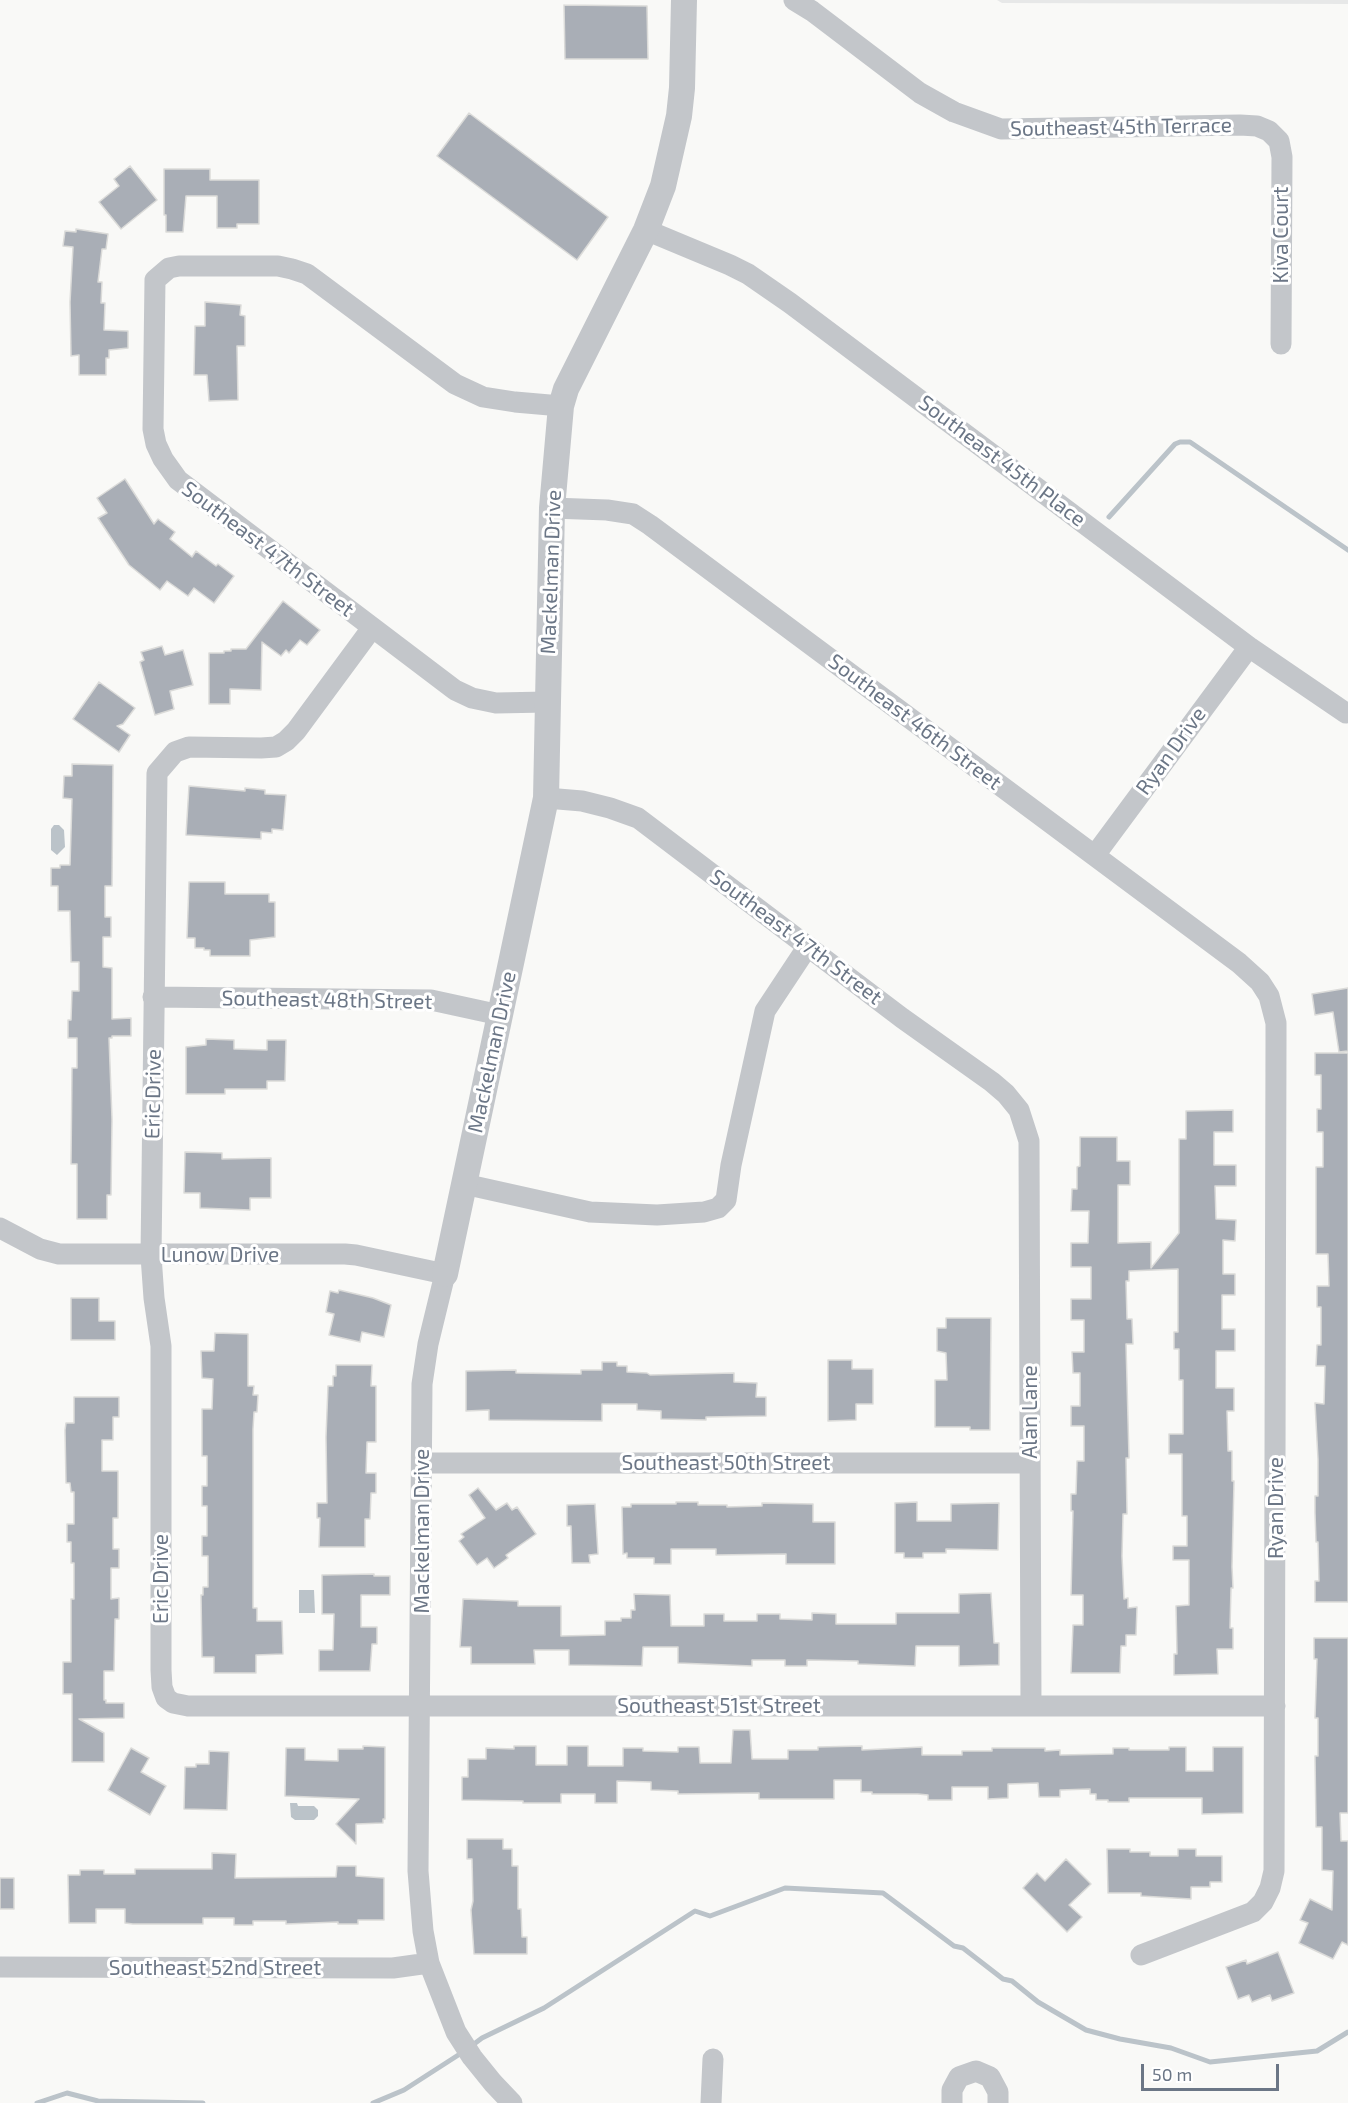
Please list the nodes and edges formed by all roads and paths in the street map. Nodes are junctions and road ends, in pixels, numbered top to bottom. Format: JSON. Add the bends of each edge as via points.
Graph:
{"nodes":[{"id":1,"x":684,"y":0,"type":"edge"},
{"id":2,"x":795,"y":0,"type":"edge"},
{"id":3,"x":1269,"y":130,"type":"joint"},
{"id":4,"x":646,"y":230,"type":"junction"},
{"id":5,"x":1281,"y":344,"type":"dead end"},
{"id":6,"x":561,"y":406,"type":"junction"},
{"id":7,"x":552,"y":508,"type":"junction"},
{"id":8,"x":372,"y":628,"type":"junction"},
{"id":9,"x":1249,"y":647,"type":"junction"},
{"id":10,"x":548,"y":702,"type":"junction"},
{"id":11,"x":1346,"y":713,"type":"dead end"},
{"id":12,"x":546,"y":798,"type":"junction"},
{"id":13,"x":1095,"y":855,"type":"junction"},
{"id":14,"x":808,"y":946,"type":"junction"},
{"id":15,"x":1260,"y":982,"type":"joint"},
{"id":16,"x":153,"y":997,"type":"junction"},
{"id":17,"x":500,"y":1015,"type":"junction"},
{"id":18,"x":1023,"y":1118,"type":"joint"},
{"id":19,"x":464,"y":1184,"type":"junction"},
{"id":20,"x":0,"y":1228,"type":"edge"},
{"id":21,"x":151,"y":1256,"type":"junction"},
{"id":22,"x":445,"y":1274,"type":"junction"},
{"id":23,"x":423,"y":1462,"type":"junction"},
{"id":24,"x":1030,"y":1464,"type":"junction"},
{"id":25,"x":166,"y":1698,"type":"joint"},
{"id":26,"x":420,"y":1706,"type":"junction"},
{"id":27,"x":1031,"y":1706,"type":"junction"},
{"id":28,"x":1275,"y":1706,"type":"junction"},
{"id":29,"x":1141,"y":1954,"type":"dead end"},
{"id":30,"x":429,"y":1962,"type":"junction"},
{"id":31,"x":0,"y":1967,"type":"edge"},
{"id":32,"x":713,"y":2059,"type":"dead end"},
{"id":33,"x":512,"y":2103,"type":"edge"},
{"id":34,"x":711,"y":2103,"type":"edge"},
{"id":35,"x":952,"y":2103,"type":"edge"},
{"id":36,"x":998,"y":2103,"type":"edge"}],
"edges":[{"from":1,"to":4,"type":"street","name":"Mackelman Drive","via":[[679,116],[663,186]]},
{"from":2,"to":3,"type":"street","name":"Southeast 45th Terrace","via":[[920,93],[954,112],[1001,129],[1240,125]]},
{"from":3,"to":5,"type":"street","name":"Kiva Court","via":[[1279,141],[1282,157]]},
{"from":4,"to":6,"type":"street","name":"Mackelman Drive"},
{"from":4,"to":9,"type":"street","name":"Southeast 45th Place","via":[[748,274],[790,303]]},
{"from":6,"to":7,"type":"street","name":"Mackelman Drive"},
{"from":6,"to":8,"type":"street","name":"Southeast 47th Street","via":[[483,397],[455,384],[307,274],[292,269],[179,266],[169,268],[155,280],[153,429],[162,459],[186,487]]},
{"from":7,"to":10,"type":"street","name":"Mackelman Drive"},
{"from":7,"to":13,"type":"street","name":"Southeast 46th Street","via":[[633,514]]},
{"from":8,"to":10,"type":"street","name":"Southeast 47th Street","via":[[472,698],[496,703]]},
{"from":8,"to":16,"type":"street","name":"Eric Drive","via":[[286,741],[276,747],[189,747],[175,752],[157,773]]},
{"from":9,"to":11,"type":"street","name":"Southeast 45th Place"},
{"from":9,"to":13,"type":"street","name":"Ryan Drive"},
{"from":10,"to":12,"type":"street","name":"Mackelman Drive"},
{"from":12,"to":14,"type":"street","name":"Southeast 47th Street","via":[[600,806],[638,818]]},
{"from":12,"to":17,"type":"street","name":"Mackelman Drive"},
{"from":13,"to":15,"type":"street","name":"Southeast 46th Street"},
{"from":14,"to":18,"type":"street","name":"Southeast 47th Street","via":[[992,1082]]},
{"from":14,"to":19,"type":"street","via":[[765,1011],[726,1200],[718,1208],[657,1215],[590,1212]]},
{"from":15,"to":28,"type":"street","name":"Ryan Drive","via":[[1274,1011],[1276,1041]]},
{"from":16,"to":17,"type":"street","name":"Southeast 48th Street","via":[[431,1000]]},
{"from":16,"to":21,"type":"street","name":"Eric Drive"},
{"from":17,"to":19,"type":"street","name":"Mackelman Drive"},
{"from":18,"to":24,"type":"street","name":"Alan Lane","via":[[1029,1141]]},
{"from":19,"to":22,"type":"street","name":"Mackelman Drive"},
{"from":20,"to":21,"type":"street","name":"Lunow Drive","via":[[40,1249],[59,1254]]},
{"from":21,"to":22,"type":"street","name":"Lunow Drive","via":[[357,1255]]},
{"from":21,"to":25,"type":"street","name":"Eric Drive","via":[[161,1346],[161,1670]]},
{"from":22,"to":23,"type":"street","name":"Mackelman Drive","via":[[422,1384]]},
{"from":23,"to":24,"type":"street","name":"Southeast 50th Street"},
{"from":23,"to":26,"type":"street","name":"Mackelman Drive"},
{"from":24,"to":27,"type":"street","name":"Alan Lane"},
{"from":25,"to":26,"type":"street","name":"Southeast 51st Street","via":[[173,1704],[188,1706]]},
{"from":26,"to":27,"type":"street","name":"Southeast 51st Street"},
{"from":26,"to":30,"type":"street","name":"Mackelman Drive","via":[[418,1871]]},
{"from":27,"to":28,"type":"street","name":"Southeast 51st Street"},
{"from":28,"to":29,"type":"street","name":"Ryan Drive","via":[[1274,1871],[1263,1902],[1253,1912]]},
{"from":30,"to":31,"type":"street","name":"Southeast 52nd Street","via":[[393,1968]]},
{"from":30,"to":33,"type":"street","name":"Mackelman Drive","via":[[456,2032],[493,2084]]},
{"from":32,"to":34,"type":"street"},
{"from":35,"to":36,"type":"street","via":[[952,2090],[959,2077],[975,2071],[990,2077],[998,2092]]}]}
